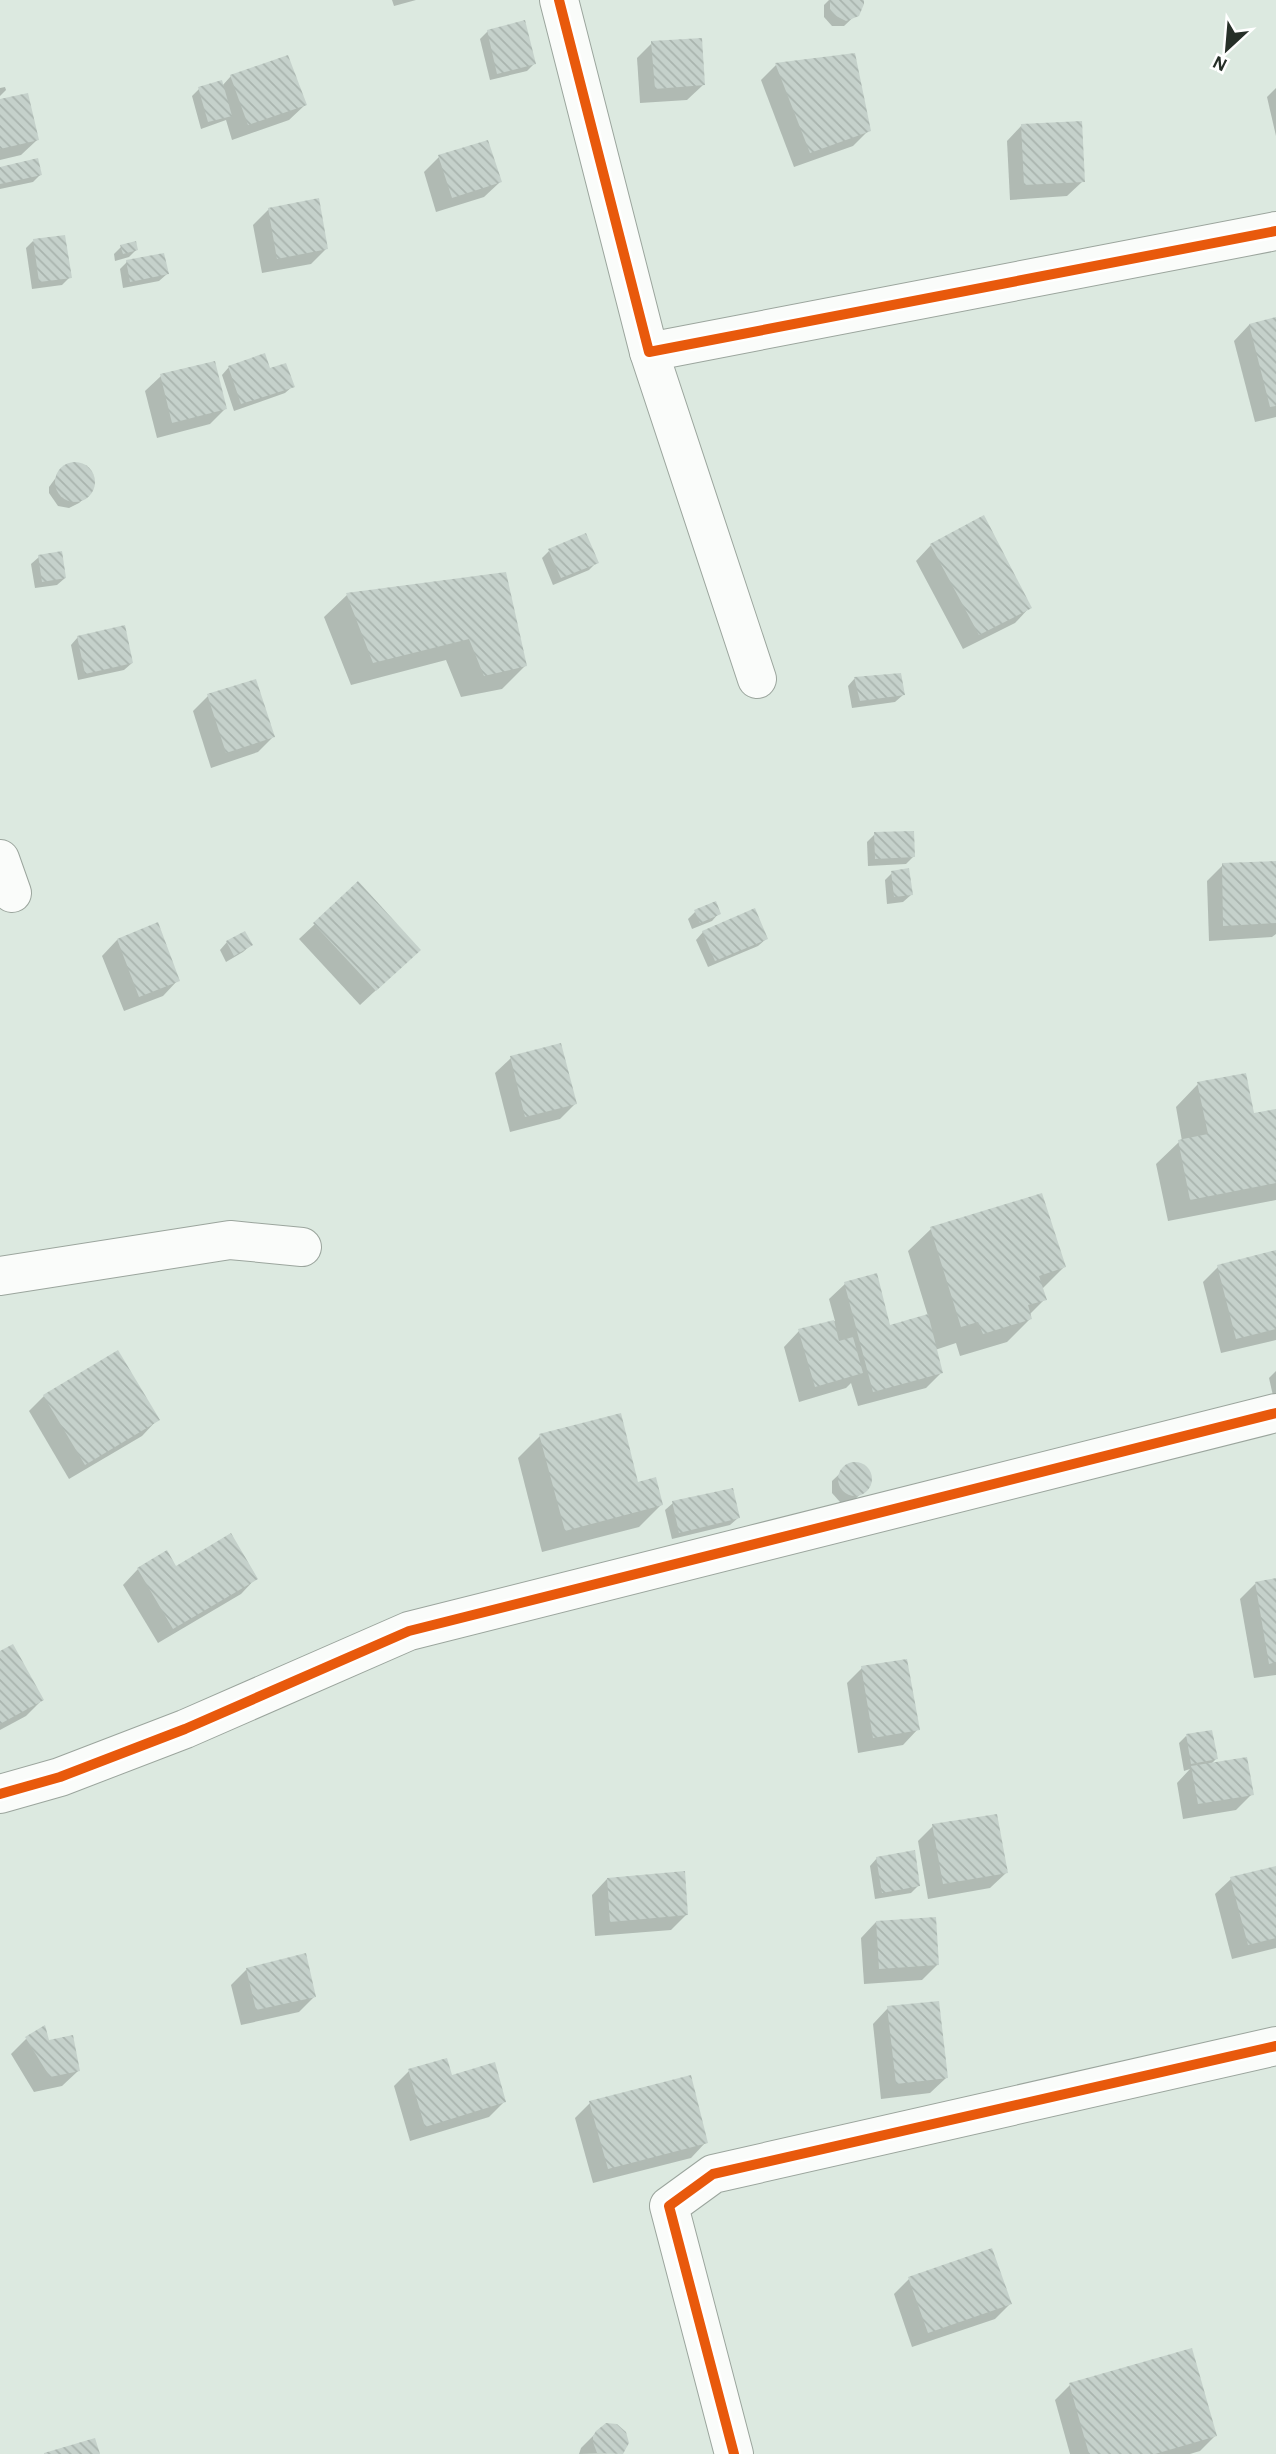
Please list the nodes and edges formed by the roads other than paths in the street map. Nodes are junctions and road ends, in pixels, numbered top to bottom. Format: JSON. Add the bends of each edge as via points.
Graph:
{"nodes":[{"id":1,"x":559,"y":0,"type":"edge"},
{"id":2,"x":1276,"y":231,"type":"edge"},
{"id":3,"x":649,"y":352,"type":"junction"},
{"id":4,"x":757,"y":679,"type":"dead end"},
{"id":5,"x":302,"y":1247,"type":"dead end"},
{"id":6,"x":0,"y":1276,"type":"edge"},
{"id":7,"x":1276,"y":1413,"type":"edge"},
{"id":8,"x":0,"y":1794,"type":"edge"},
{"id":9,"x":1276,"y":2046,"type":"edge"},
{"id":10,"x":734,"y":2454,"type":"edge"}],
"edges":[{"from":1,"to":3,"type":"street"},
{"from":2,"to":3,"type":"street"},
{"from":3,"to":4,"type":"street"},
{"from":5,"to":6,"type":"street","via":[[230,1240]]},
{"from":7,"to":8,"type":"street","via":[[409,1631],[185,1729],[60,1777]]},
{"from":9,"to":10,"type":"street","via":[[713,2174],[680,2198],[670,2206]]}]}
